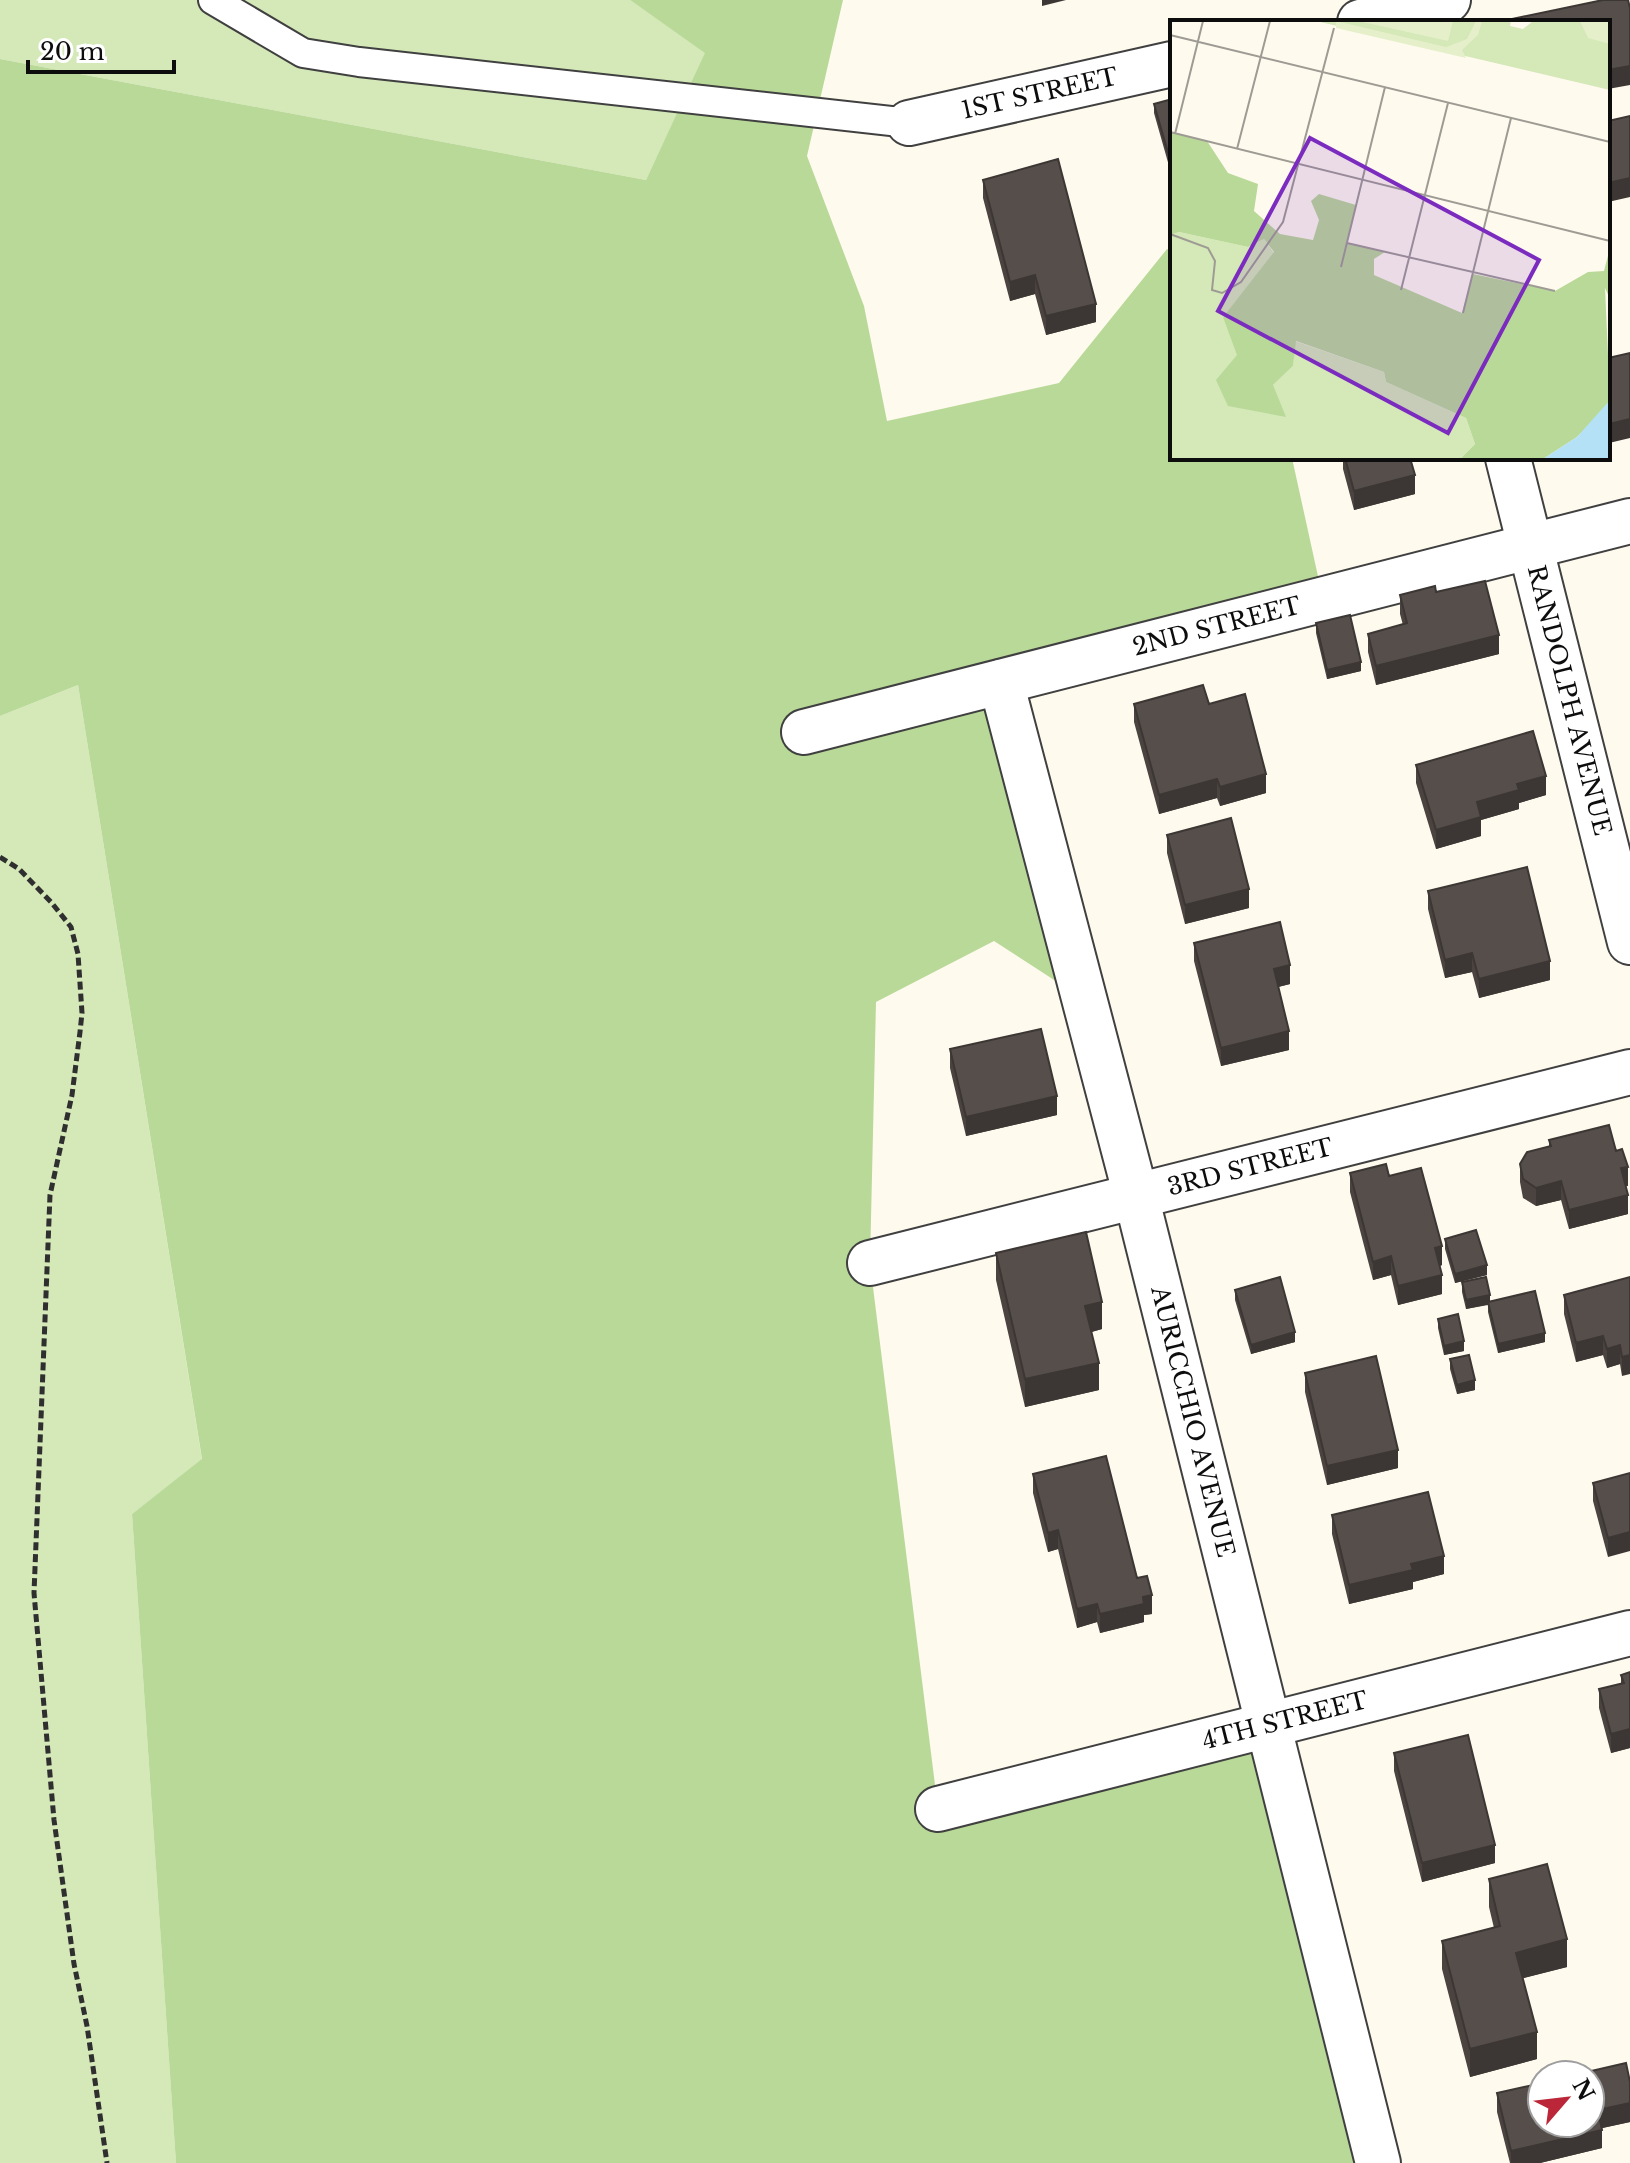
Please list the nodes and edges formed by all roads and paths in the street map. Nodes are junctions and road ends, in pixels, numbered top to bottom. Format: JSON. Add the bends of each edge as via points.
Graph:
{"nodes":[{"id":1,"x":213,"y":0,"type":"edge"},
{"id":2,"x":1448,"y":0,"type":"edge"},
{"id":3,"x":1388,"y":14,"type":"edge"},
{"id":4,"x":1170,"y":64,"type":"edge"},
{"id":5,"x":909,"y":123,"type":"joint"},
{"id":6,"x":1508,"y":460,"type":"edge"},
{"id":7,"x":1630,"y":521,"type":"edge"},
{"id":8,"x":1530,"y":546,"type":"junction"},
{"id":9,"x":1001,"y":682,"type":"junction"},
{"id":10,"x":804,"y":732,"type":"dead end"},
{"id":11,"x":0,"y":857,"type":"edge"},
{"id":12,"x":1630,"y":942,"type":"edge"},
{"id":13,"x":1630,"y":1072,"type":"edge"},
{"id":14,"x":1136,"y":1196,"type":"junction"},
{"id":15,"x":870,"y":1263,"type":"dead end"},
{"id":16,"x":1630,"y":1633,"type":"edge"},
{"id":17,"x":1268,"y":1725,"type":"junction"},
{"id":18,"x":938,"y":1809,"type":"dead end"},
{"id":19,"x":107,"y":2163,"type":"edge"},
{"id":20,"x":1378,"y":2163,"type":"edge"}],
"edges":[{"from":1,"to":5,"type":"lane","via":[[303,53]]},
{"from":2,"to":3,"type":"street"},
{"from":4,"to":5,"type":"street","name":"1ST STREET"},
{"from":6,"to":8,"type":"street","name":"RANDOLPH AVENUE"},
{"from":7,"to":8,"type":"street","name":"2ND STREET"},
{"from":8,"to":9,"type":"street","name":"2ND STREET"},
{"from":8,"to":12,"type":"street","name":"RANDOLPH AVENUE"},
{"from":9,"to":10,"type":"street","name":"2ND STREET"},
{"from":9,"to":14,"type":"street","name":"AURICCHIO AVENUE"},
{"from":11,"to":19,"type":"path","via":[[51,902],[71,927],[78,954],[80,1032],[50,1195],[34,1593],[54,1820]]},
{"from":13,"to":14,"type":"street","name":"3RD STREET"},
{"from":14,"to":15,"type":"street","name":"3RD STREET"},
{"from":14,"to":17,"type":"street","name":"AURICCHIO AVENUE"},
{"from":16,"to":17,"type":"street","name":"4TH STREET"},
{"from":17,"to":18,"type":"street","name":"4TH STREET"},
{"from":17,"to":20,"type":"street","name":"AURICCHIO AVENUE"}]}
